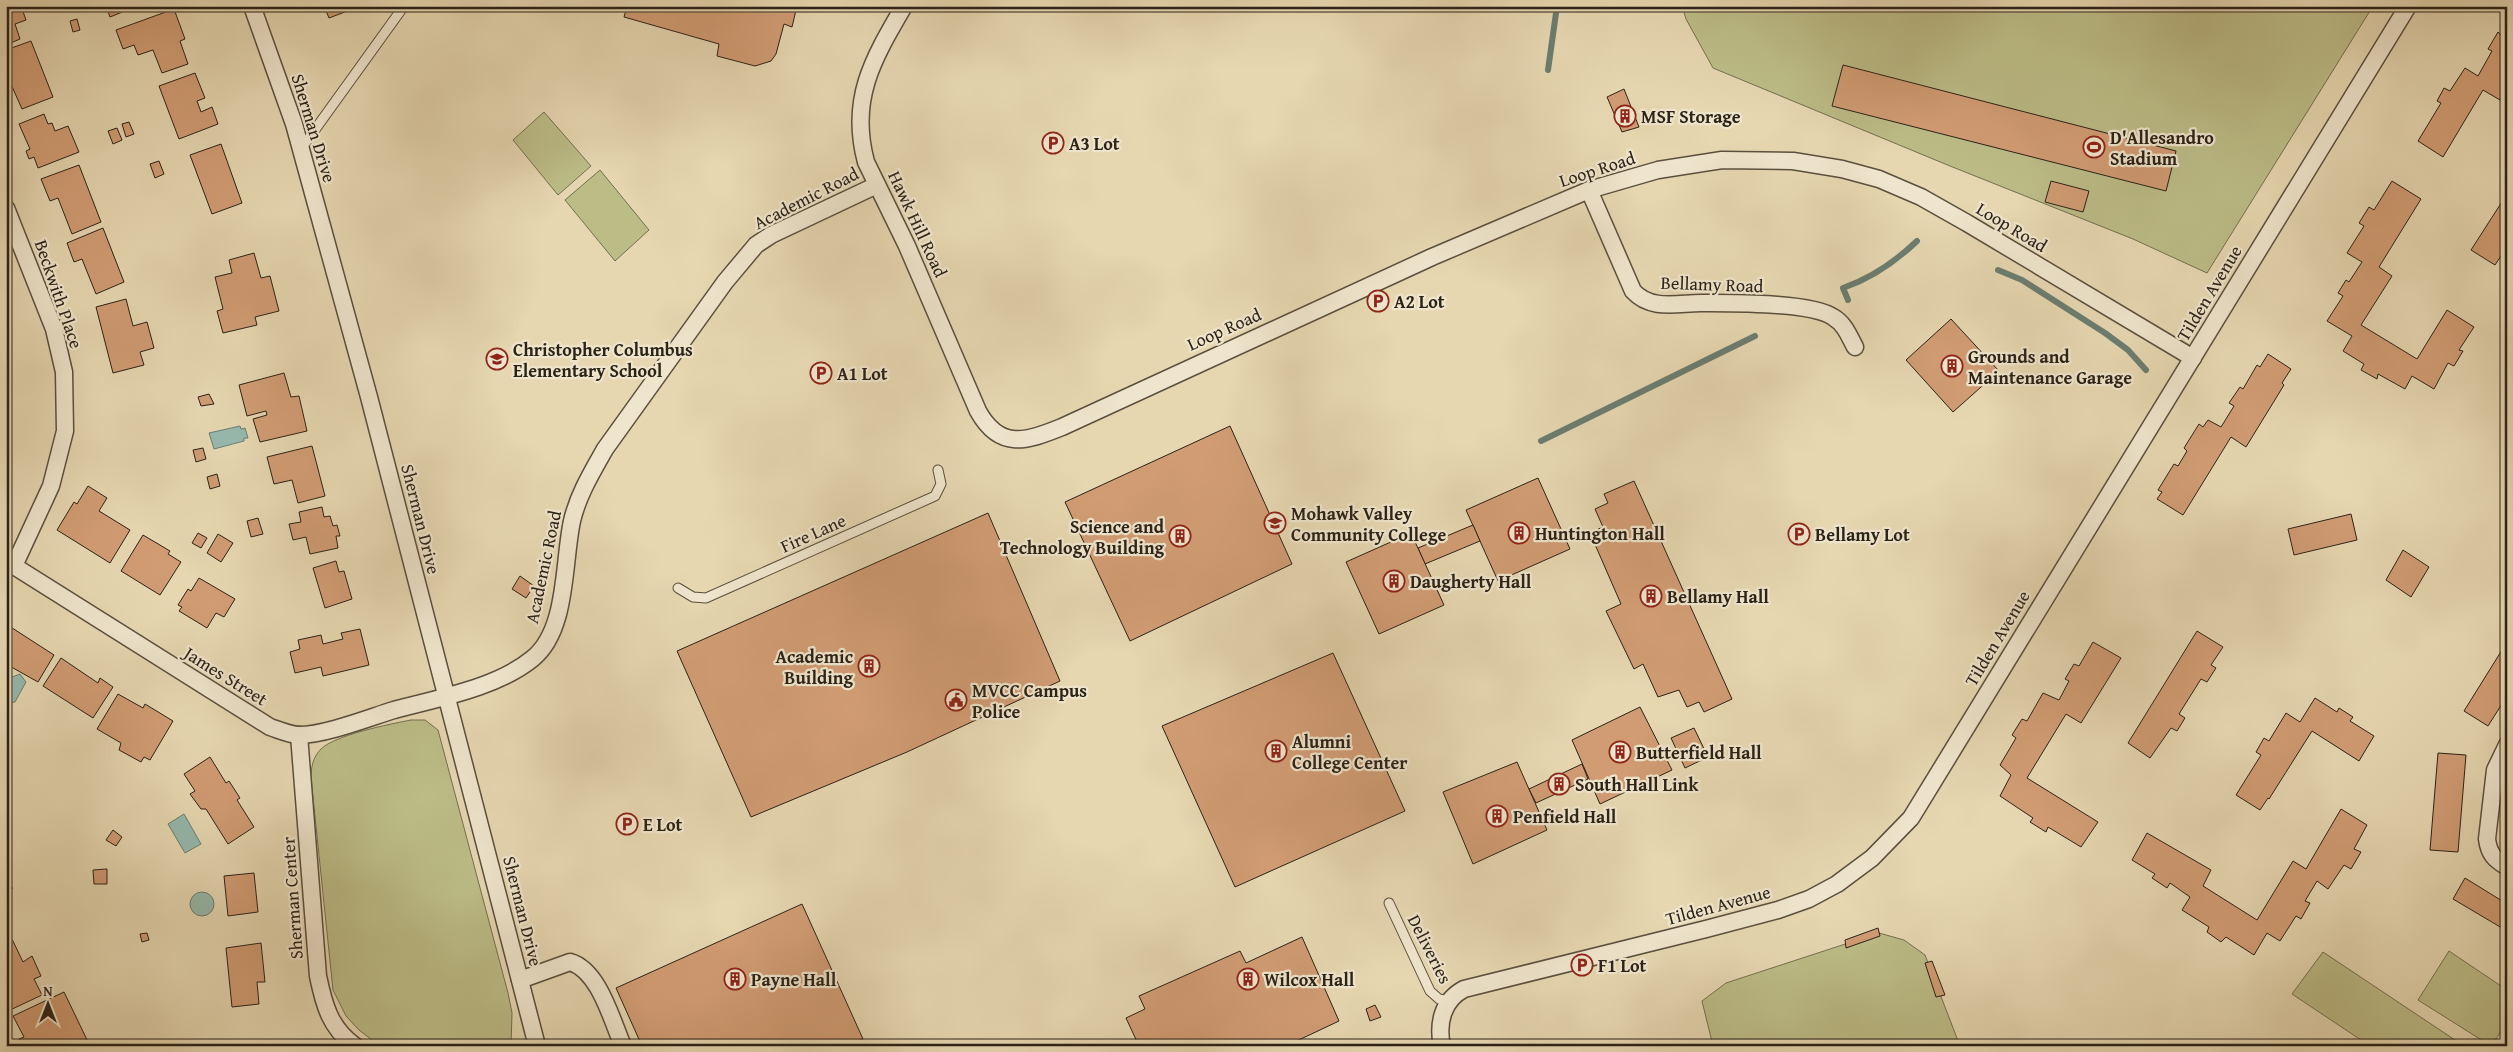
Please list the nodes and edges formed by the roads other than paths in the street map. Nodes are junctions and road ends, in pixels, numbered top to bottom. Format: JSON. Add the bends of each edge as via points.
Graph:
{"nodes":[{"id":1,"x":252,"y":6,"type":"edge"},
{"id":2,"x":404,"y":6,"type":"edge"},
{"id":3,"x":904,"y":6,"type":"edge"},
{"id":4,"x":2408,"y":6,"type":"edge"},
{"id":5,"x":301,"y":150,"type":"junction"},
{"id":6,"x":877,"y":184,"type":"junction"},
{"id":7,"x":1589,"y":190,"type":"junction"},
{"id":8,"x":6,"y":208,"type":"edge"},
{"id":9,"x":1855,"y":347,"type":"dead end"},
{"id":10,"x":2193,"y":358,"type":"junction"},
{"id":11,"x":1014,"y":439,"type":"joint"},
{"id":12,"x":938,"y":470,"type":"dead end"},
{"id":13,"x":10,"y":564,"type":"edge"},
{"id":14,"x":678,"y":588,"type":"dead end"},
{"id":15,"x":446,"y":696,"type":"junction"},
{"id":16,"x":299,"y":735,"type":"junction"},
{"id":17,"x":2507,"y":745,"type":"edge"},
{"id":18,"x":2507,"y":866,"type":"edge"},
{"id":19,"x":1389,"y":903,"type":"dead end"},
{"id":20,"x":520,"y":980,"type":"junction"},
{"id":21,"x":1449,"y":1002,"type":"junction"},
{"id":22,"x":533,"y":1041,"type":"edge"},
{"id":23,"x":355,"y":1046,"type":"edge"},
{"id":24,"x":623,"y":1046,"type":"edge"},
{"id":25,"x":1442,"y":1046,"type":"edge"}],
"edges":[{"from":1,"to":5,"type":"street","name":"Sherman Drive"},
{"from":2,"to":5,"type":"lane"},
{"from":3,"to":6,"type":"street","name":"Hawk Hill Road","via":[[876,54],[863,91],[860,114],[862,147]]},
{"from":4,"to":10,"type":"street","name":"Tilden Avenue"},
{"from":5,"to":15,"type":"street","name":"Sherman Drive"},
{"from":6,"to":11,"type":"street","name":"Hawk Hill Road","via":[[978,411],[993,432],[1003,438]]},
{"from":6,"to":15,"type":"street","name":"Academic Road","via":[[771,234],[744,258],[610,442],[589,476],[572,522],[558,614],[553,631],[542,648],[534,658],[516,669]]},
{"from":7,"to":9,"type":"street","name":"Bellamy Road","via":[[1633,291],[1644,300],[1665,305],[1727,304],[1818,310],[1844,326]]},
{"from":7,"to":10,"type":"street","name":"Loop Road","via":[[1658,170],[1722,160],[1793,161],[1879,179],[1921,197],[1967,223]]},
{"from":7,"to":11,"type":"street","name":"Loop Road","via":[[1432,257],[1062,427],[1033,438]]},
{"from":8,"to":13,"type":"street","name":"Beckwith Place","via":[[54,329],[64,382],[65,431],[51,486]]},
{"from":10,"to":21,"type":"street","name":"Tilden Avenue","via":[[1911,818],[1872,858],[1837,884],[1778,910],[1471,986]]},
{"from":12,"to":14,"type":"lane","name":"Fire Lane","via":[[941,484],[935,496],[706,598],[693,597]]},
{"from":13,"to":16,"type":"street","name":"James Street","via":[[270,727]]},
{"from":15,"to":16,"type":"street","name":"James Street","via":[[325,731]]},
{"from":15,"to":20,"type":"street","name":"Sherman Drive"},
{"from":16,"to":23,"type":"street","name":"Sherman Center","via":[[318,976],[324,1006],[331,1021],[337,1031]]},
{"from":17,"to":18,"type":"street","via":[[2495,770],[2487,839],[2488,850]]},
{"from":19,"to":21,"type":"lane","name":"Deliveries","via":[[1430,991]]},
{"from":20,"to":22,"type":"street","name":"Sherman Drive"},
{"from":20,"to":24,"type":"street","via":[[570,962],[586,969],[596,983]]},
{"from":21,"to":25,"type":"street","via":[[1441,1022]]}]}
